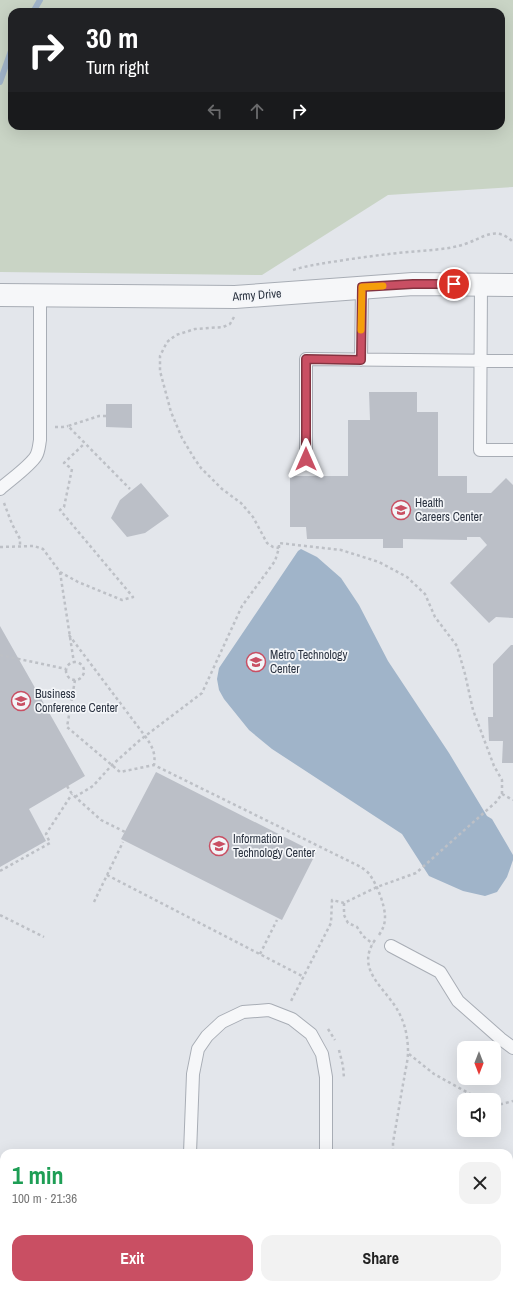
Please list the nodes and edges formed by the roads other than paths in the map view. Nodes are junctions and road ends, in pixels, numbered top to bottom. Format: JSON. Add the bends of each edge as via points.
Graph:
{"nodes":[{"id":1,"x":481,"y":284,"type":"junction"},
{"id":2,"x":513,"y":285,"type":"edge"},
{"id":3,"x":362,"y":287,"type":"junction"},
{"id":4,"x":0,"y":295,"type":"edge"},
{"id":5,"x":40,"y":296,"type":"junction"},
{"id":6,"x":361,"y":360,"type":"junction"},
{"id":7,"x":481,"y":361,"type":"junction"},
{"id":8,"x":513,"y":361,"type":"edge"},
{"id":9,"x":513,"y":450,"type":"edge"},
{"id":10,"x":306,"y":459,"type":"dead end"},
{"id":11,"x":1,"y":494,"type":"edge"},
{"id":12,"x":391,"y":946,"type":"dead end"},
{"id":13,"x":513,"y":1048,"type":"edge"},
{"id":14,"x":190,"y":1149,"type":"edge"},
{"id":15,"x":326,"y":1149,"type":"edge"}],
"edges":[{"from":1,"to":2,"type":"street","name":"Army Drive"},
{"from":1,"to":3,"type":"street","name":"Army Drive"},
{"from":1,"to":7,"type":"lane"},
{"from":3,"to":5,"type":"street","name":"Army Drive","via":[[235,297]]},
{"from":3,"to":6,"type":"lane"},
{"from":4,"to":5,"type":"street","name":"Army Drive"},
{"from":5,"to":11,"type":"lane","via":[[39,448],[32,461]]},
{"from":6,"to":7,"type":"lane"},
{"from":6,"to":10,"type":"lane","via":[[306,359]]},
{"from":7,"to":8,"type":"lane"},
{"from":7,"to":9,"type":"lane","via":[[480,450]]},
{"from":12,"to":13,"type":"lane","via":[[440,972],[458,1000]]},
{"from":14,"to":15,"type":"lane","via":[[193,1074],[198,1049],[222,1022],[243,1012],[269,1010],[292,1018],[311,1034],[322,1054],[326,1078]]}]}
